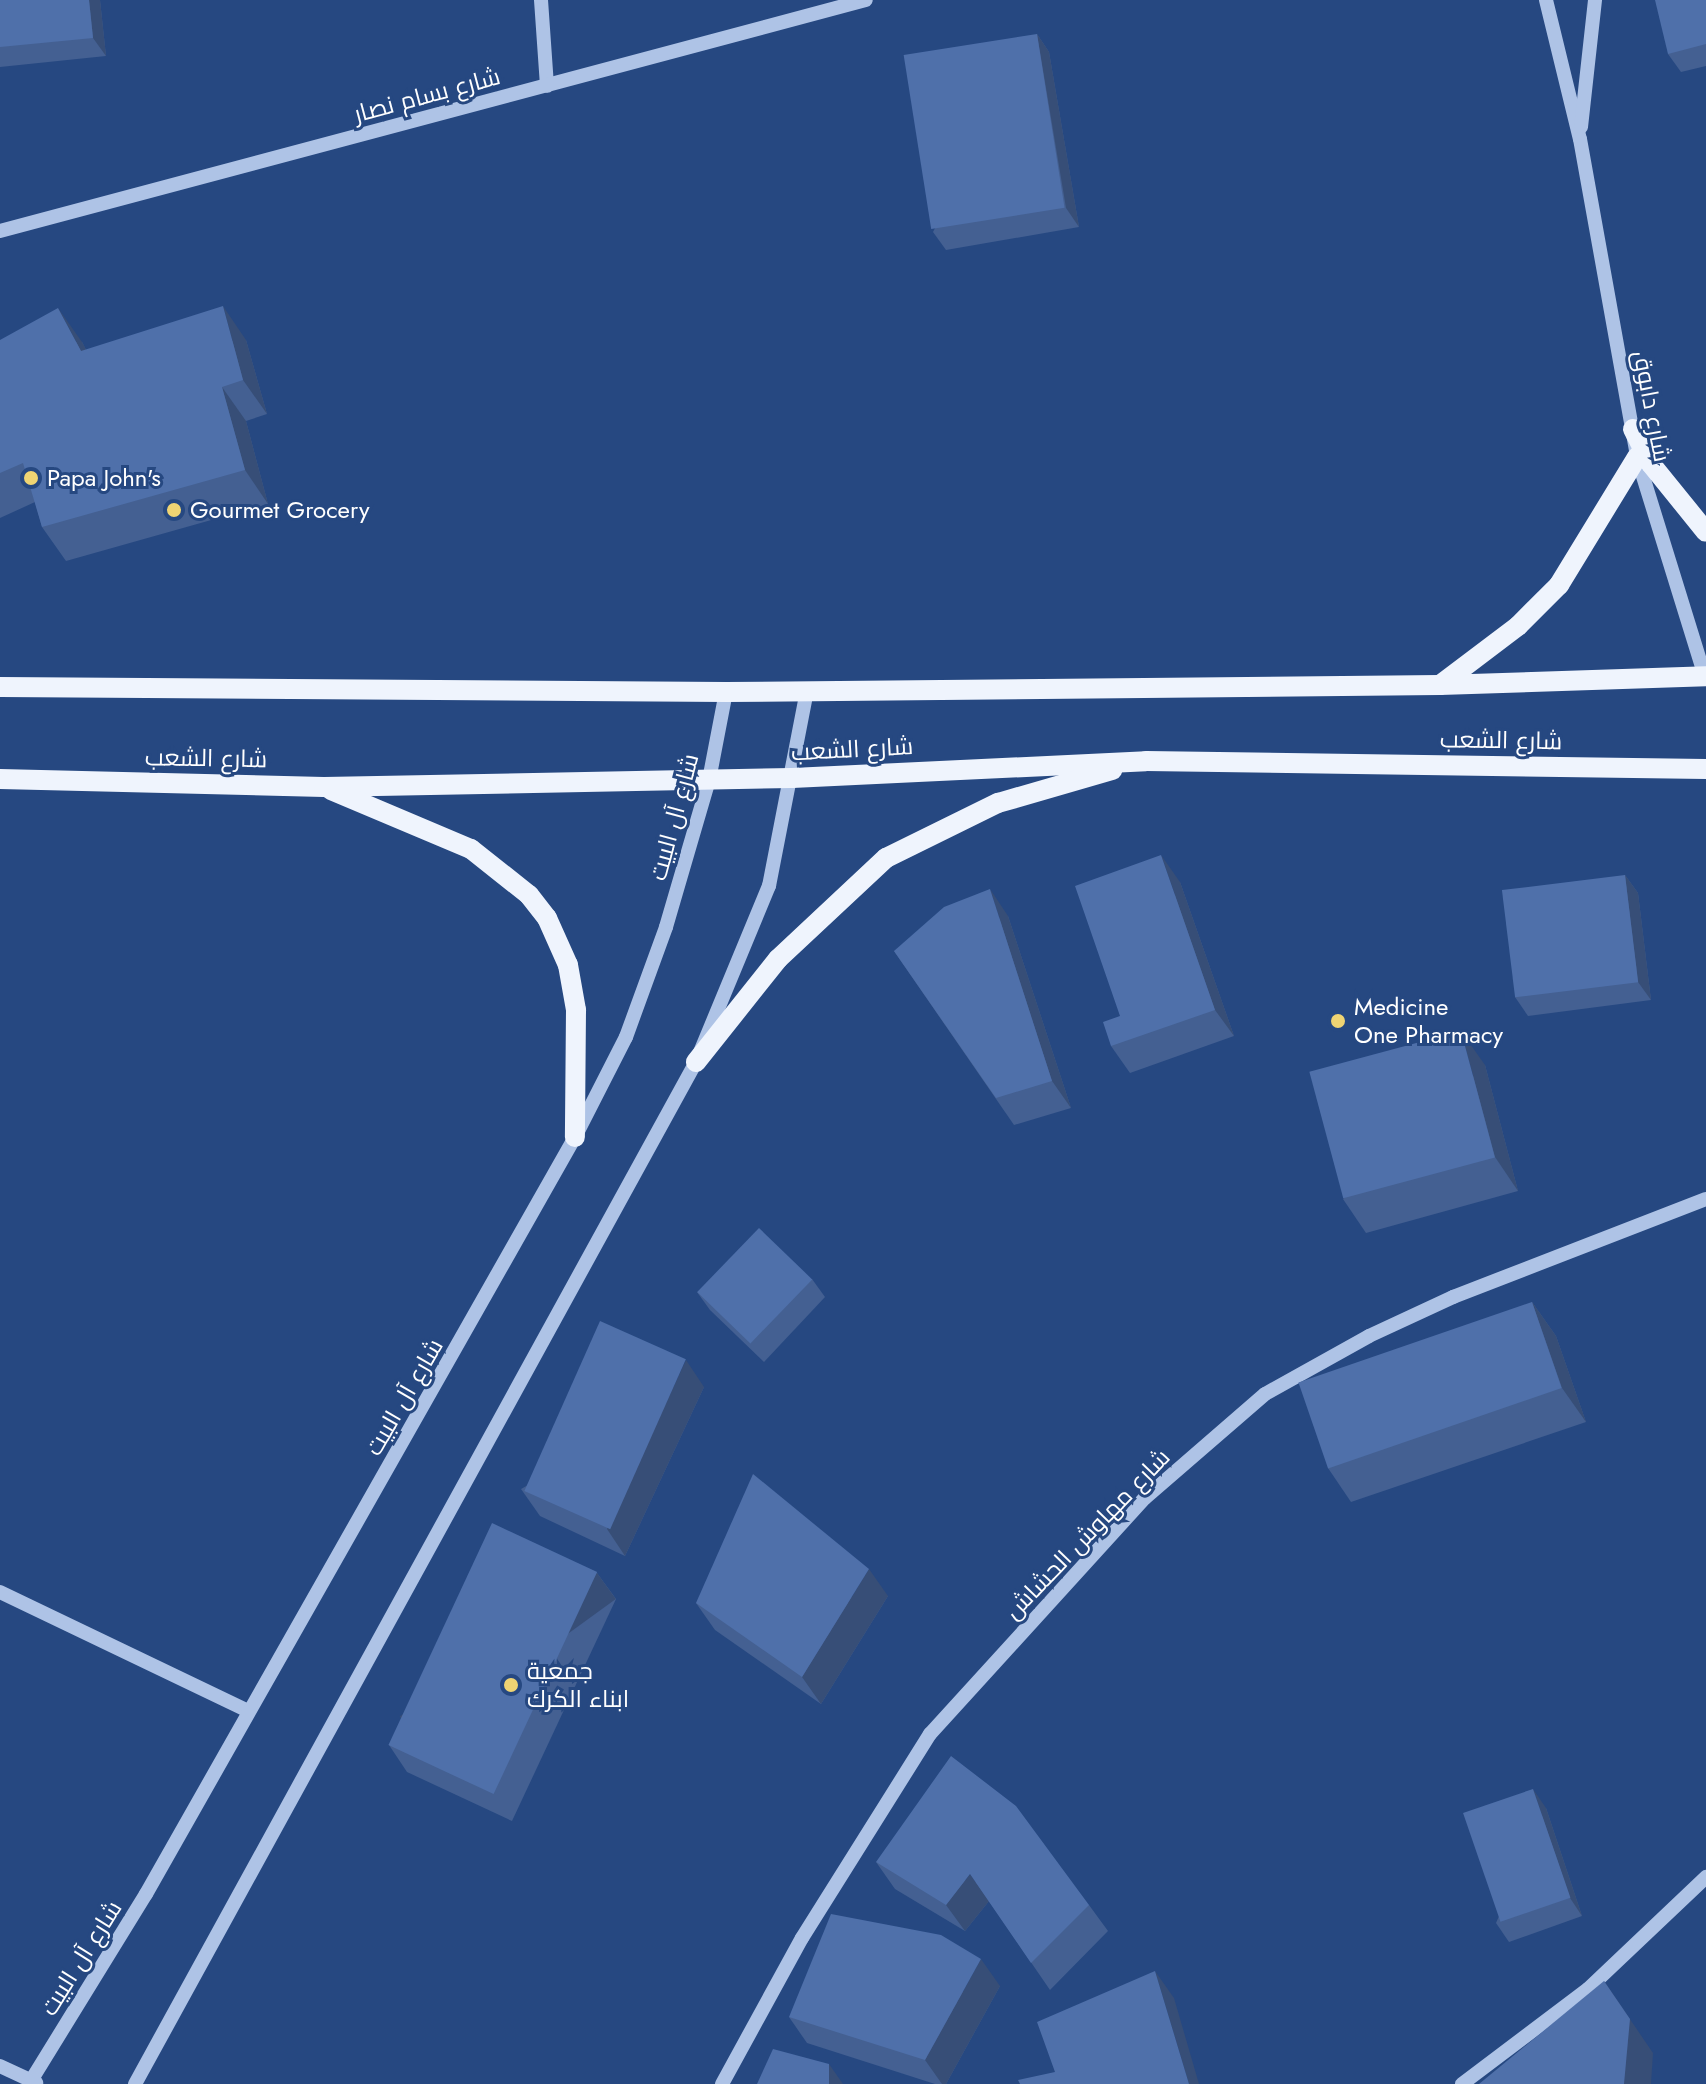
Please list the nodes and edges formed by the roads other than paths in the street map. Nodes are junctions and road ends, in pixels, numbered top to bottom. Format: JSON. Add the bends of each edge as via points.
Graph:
{"nodes":[{"id":1,"x":541,"y":0,"type":"edge"},
{"id":2,"x":866,"y":0,"type":"edge"},
{"id":3,"x":1546,"y":0,"type":"edge"},
{"id":4,"x":1595,"y":0,"type":"edge"},
{"id":5,"x":547,"y":86,"type":"junction"},
{"id":6,"x":1580,"y":139,"type":"junction"},
{"id":7,"x":0,"y":231,"type":"edge"},
{"id":8,"x":1633,"y":429,"type":"junction"},
{"id":9,"x":1637,"y":457,"type":"junction"},
{"id":10,"x":1706,"y":532,"type":"edge"},
{"id":11,"x":1706,"y":676,"type":"edge"},
{"id":12,"x":1440,"y":685,"type":"junction"},
{"id":13,"x":0,"y":687,"type":"edge"},
{"id":14,"x":807,"y":690,"type":"junction"},
{"id":15,"x":726,"y":692,"type":"junction"},
{"id":16,"x":1146,"y":761,"type":"junction"},
{"id":17,"x":1706,"y":769,"type":"edge"},
{"id":18,"x":792,"y":778,"type":"junction"},
{"id":19,"x":0,"y":779,"type":"edge"},
{"id":20,"x":709,"y":780,"type":"junction"},
{"id":21,"x":324,"y":787,"type":"junction"},
{"id":22,"x":696,"y":1062,"type":"junction"},
{"id":23,"x":575,"y":1137,"type":"junction"},
{"id":24,"x":1706,"y":1199,"type":"edge"},
{"id":25,"x":0,"y":1592,"type":"edge"},
{"id":26,"x":246,"y":1710,"type":"junction"},
{"id":27,"x":1706,"y":1877,"type":"edge"},
{"id":28,"x":0,"y":2066,"type":"edge"},
{"id":29,"x":33,"y":2083,"type":"edge"},
{"id":30,"x":135,"y":2084,"type":"edge"},
{"id":31,"x":722,"y":2084,"type":"edge"},
{"id":32,"x":1462,"y":2084,"type":"edge"}],
"edges":[{"from":1,"to":5,"type":"street"},
{"from":2,"to":5,"type":"street","name":"شارع بسام نصار"},
{"from":3,"to":6,"type":"street","name":"شارع دابوق"},
{"from":4,"to":6,"type":"street","name":"شارع دابوق"},
{"from":5,"to":7,"type":"street","name":"شارع بسام نصار"},
{"from":6,"to":8,"type":"street","name":"شارع دابوق"},
{"from":8,"to":9,"type":"street","name":"شارع دابوق"},
{"from":8,"to":10,"type":"main road","via":[[1651,464]]},
{"from":9,"to":11,"type":"street","name":"شارع دابوق"},
{"from":9,"to":12,"type":"main road","via":[[1576,564],[1552,593]]},
{"from":11,"to":12,"type":"main road"},
{"from":12,"to":14,"type":"main road"},
{"from":13,"to":15,"type":"main road"},
{"from":14,"to":15,"type":"main road"},
{"from":14,"to":18,"type":"street"},
{"from":15,"to":20,"type":"street","name":"شارع آل البيت"},
{"from":16,"to":17,"type":"main road","name":"شارع الشعب"},
{"from":16,"to":18,"type":"main road","name":"شارع الشعب"},
{"from":16,"to":22,"type":"main road","via":[[998,803],[886,858],[778,959]]},
{"from":18,"to":20,"type":"main road","name":"شارع الشعب"},
{"from":18,"to":22,"type":"street","via":[[769,886]]},
{"from":19,"to":21,"type":"main road","name":"شارع الشعب"},
{"from":20,"to":21,"type":"main road","name":"شارع الشعب"},
{"from":20,"to":23,"type":"street","name":"شارع آل البيت","via":[[666,927],[626,1037]]},
{"from":21,"to":23,"type":"main road","via":[[471,849],[529,895],[547,918],[568,965],[576,1010]]},
{"from":22,"to":30,"type":"street"},
{"from":23,"to":26,"type":"street","name":"شارع آل البيت"},
{"from":24,"to":31,"type":"street","name":"شارع مهاوش الحشاش","via":[[1453,1297],[1369,1336],[1265,1394],[1145,1498],[930,1734],[802,1938]]},
{"from":25,"to":26,"type":"street"},
{"from":26,"to":29,"type":"street","name":"شارع آل البيت","via":[[146,1894]]},
{"from":27,"to":32,"type":"street","via":[[1588,1989]]},
{"from":28,"to":29,"type":"street"}]}
